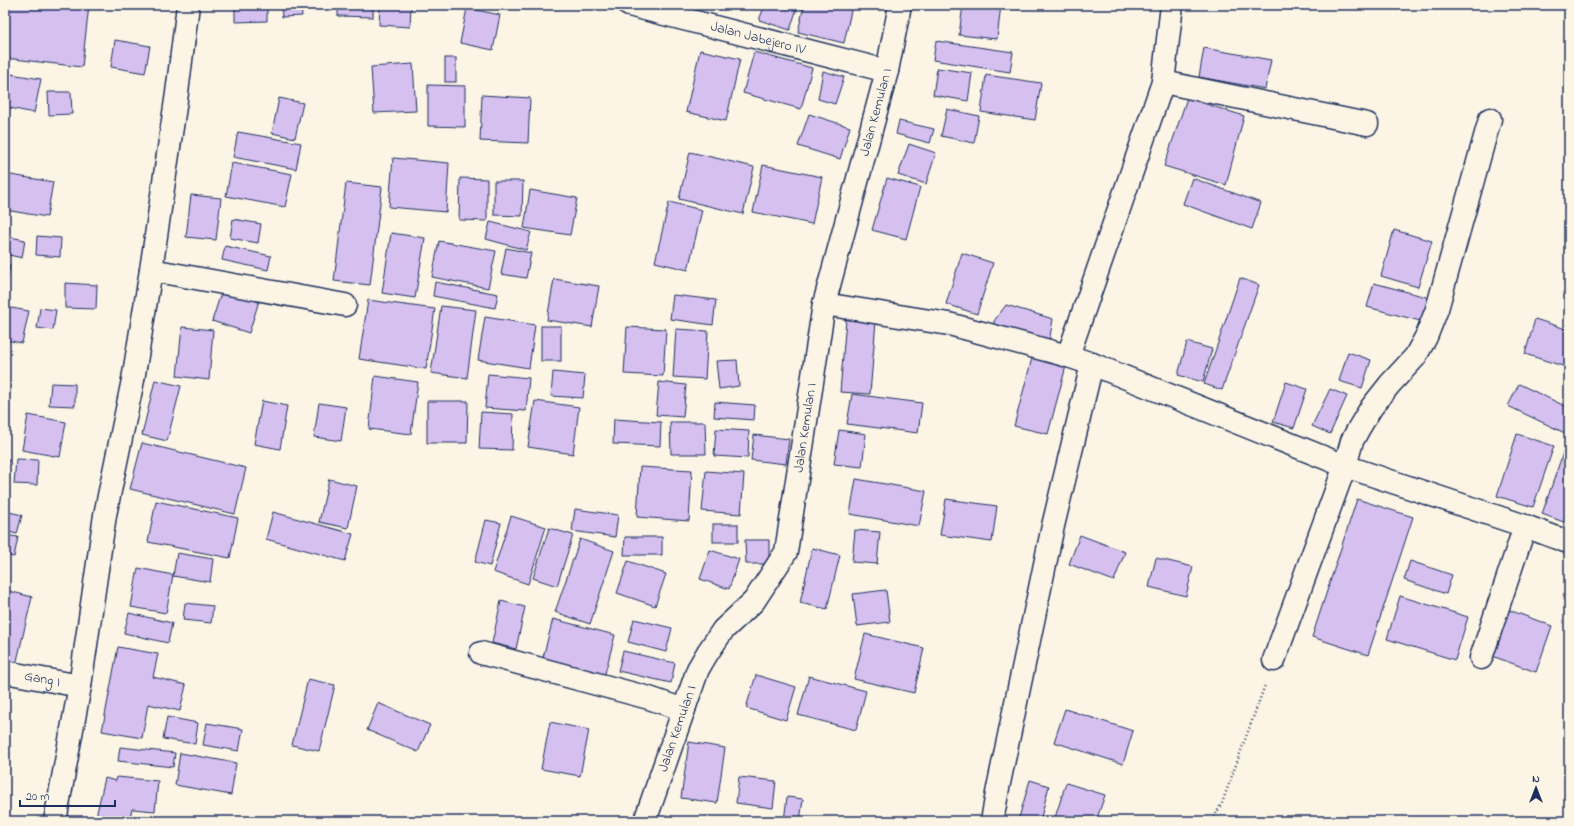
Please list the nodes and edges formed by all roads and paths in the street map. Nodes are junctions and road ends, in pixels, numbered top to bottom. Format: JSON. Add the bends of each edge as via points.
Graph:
{"nodes":[{"id":1,"x":188,"y":5,"type":"edge"},
{"id":2,"x":630,"y":5,"type":"edge"},
{"id":3,"x":900,"y":5,"type":"edge"},
{"id":4,"x":1172,"y":5,"type":"edge"},
{"id":5,"x":887,"y":71,"type":"junction"},
{"id":6,"x":1163,"y":82,"type":"junction"},
{"id":7,"x":1490,"y":119,"type":"dead end"},
{"id":8,"x":1367,"y":124,"type":"dead end"},
{"id":9,"x":151,"y":270,"type":"junction"},
{"id":10,"x":824,"y":304,"type":"junction"},
{"id":11,"x":345,"y":305,"type":"dead end"},
{"id":12,"x":1068,"y":356,"type":"junction"},
{"id":13,"x":1092,"y":364,"type":"junction"},
{"id":14,"x":1345,"y":466,"type":"junction"},
{"id":15,"x":1525,"y":526,"type":"junction"},
{"id":16,"x":1564,"y":541,"type":"dead end"},
{"id":17,"x":481,"y":653,"type":"dead end"},
{"id":18,"x":1481,"y":658,"type":"dead end"},
{"id":19,"x":1274,"y":660,"type":"joint"},
{"id":20,"x":5,"y":672,"type":"edge"},
{"id":21,"x":80,"y":686,"type":"junction"},
{"id":22,"x":684,"y":710,"type":"junction"},
{"id":23,"x":55,"y":821,"type":"edge"},
{"id":24,"x":646,"y":821,"type":"edge"},
{"id":25,"x":992,"y":821,"type":"edge"},
{"id":26,"x":1212,"y":821,"type":"edge"}],
"edges":[{"from":1,"to":9,"type":"street"},
{"from":2,"to":5,"type":"street","name":"Jalan Jabejero IV"},
{"from":3,"to":5,"type":"street","name":"Jalan Kemulan I"},
{"from":4,"to":6,"type":"street"},
{"from":5,"to":10,"type":"street","name":"Jalan Kemulan I"},
{"from":6,"to":8,"type":"street"},
{"from":6,"to":12,"type":"street"},
{"from":7,"to":14,"type":"street","via":[[1437,309],[1426,337],[1415,356],[1371,408],[1352,441]]},
{"from":9,"to":11,"type":"street"},
{"from":9,"to":21,"type":"street","via":[[133,380],[105,515]]},
{"from":10,"to":12,"type":"street","via":[[949,324]]},
{"from":10,"to":22,"type":"street","name":"Jalan Kemulan I","via":[[786,552],[754,601],[723,630],[708,652],[698,669]]},
{"from":12,"to":13,"type":"street"},
{"from":13,"to":14,"type":"street"},
{"from":13,"to":25,"type":"street","via":[[1051,534]]},
{"from":14,"to":15,"type":"street"},
{"from":14,"to":19,"type":"street"},
{"from":15,"to":16,"type":"street"},
{"from":15,"to":18,"type":"street"},
{"from":17,"to":22,"type":"street","via":[[649,698]]},
{"from":19,"to":26,"type":"path","via":[[1222,803]]},
{"from":20,"to":21,"type":"street","name":"Gang I"},
{"from":21,"to":23,"type":"street"},
{"from":22,"to":24,"type":"street","name":"Jalan Kemulan I"}]}
